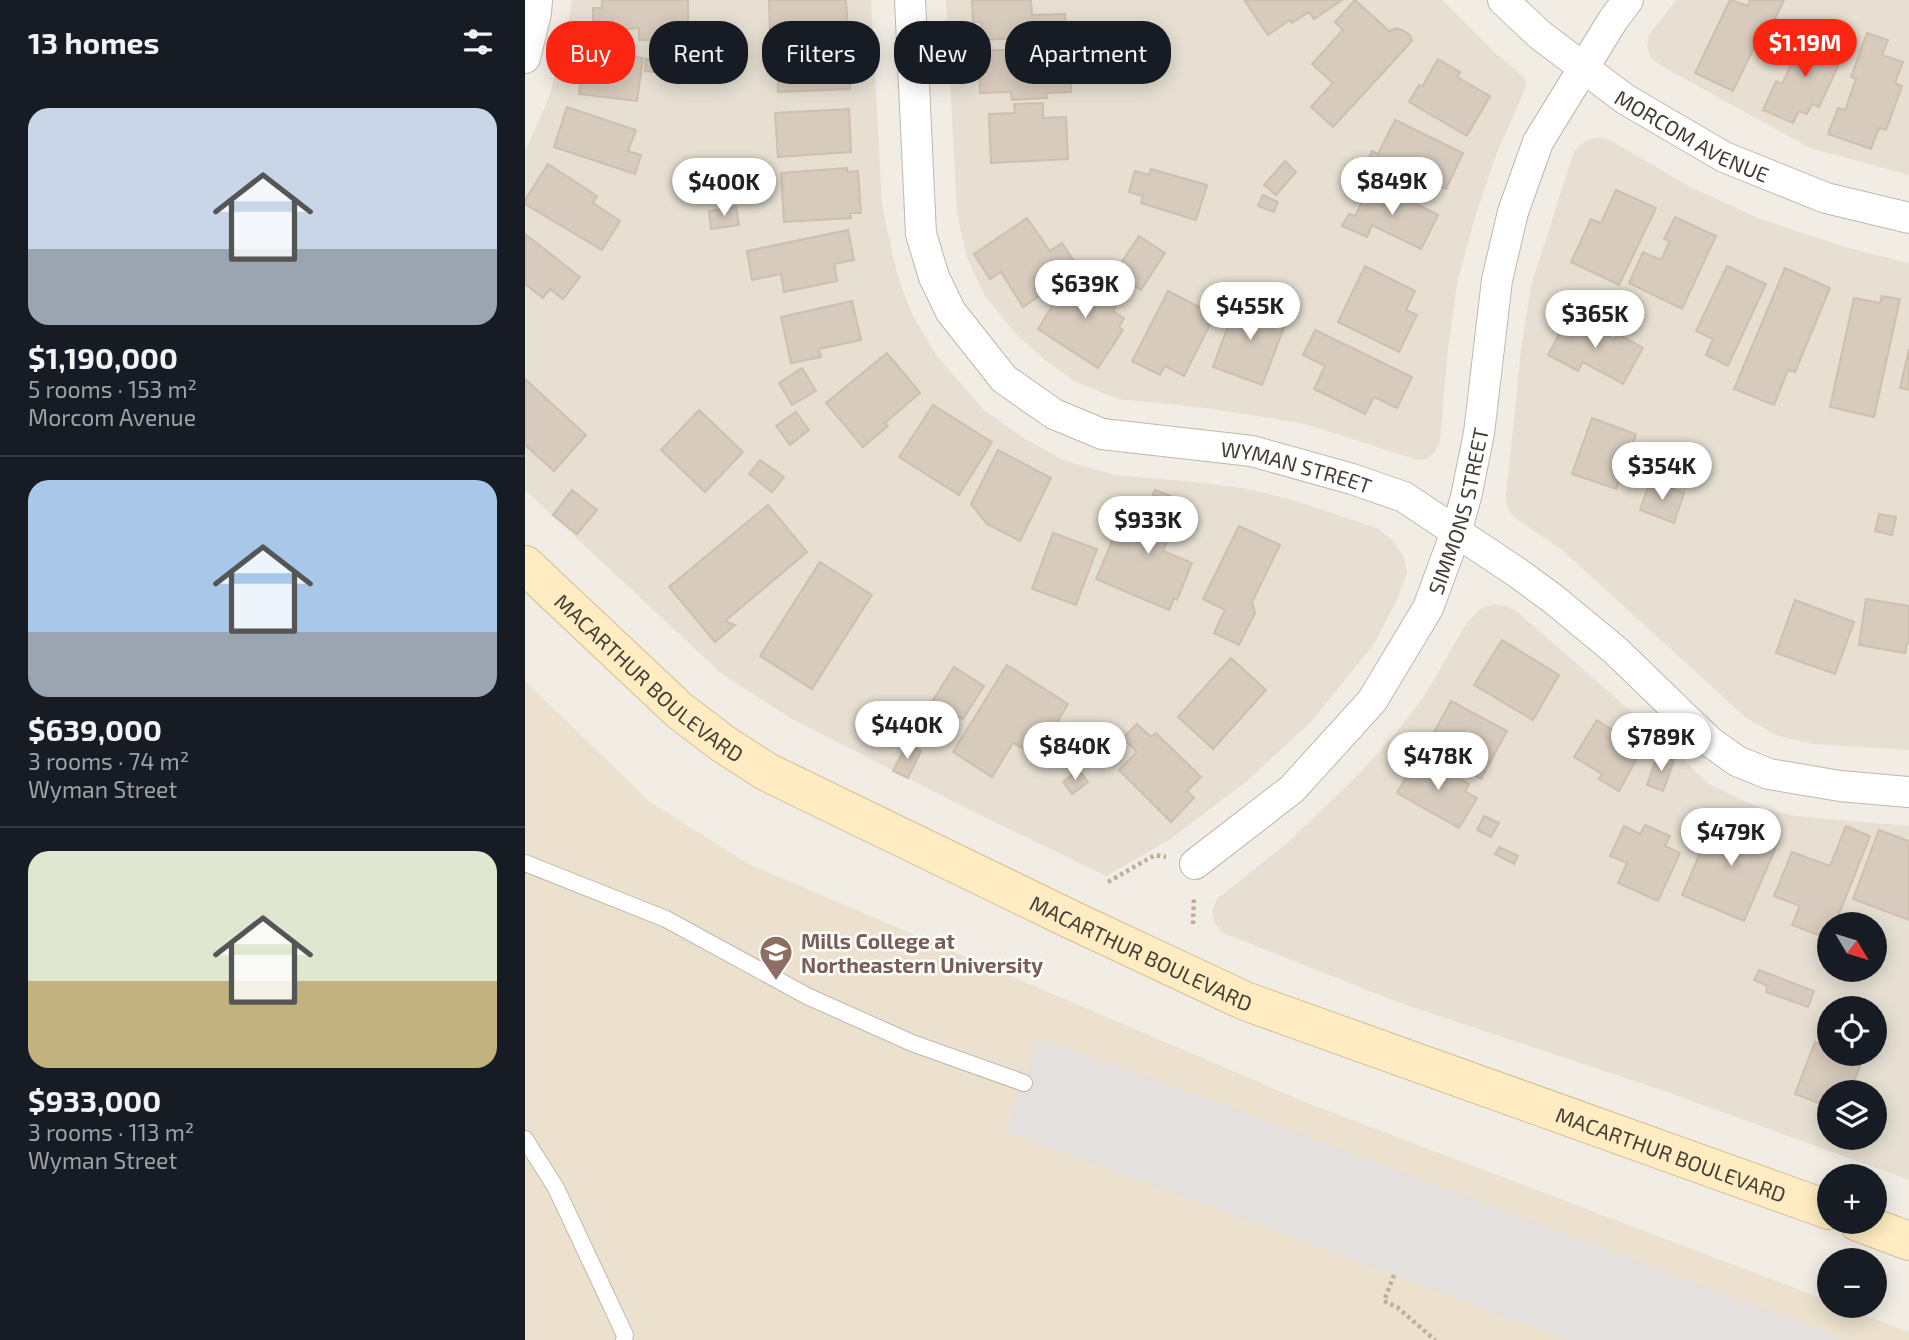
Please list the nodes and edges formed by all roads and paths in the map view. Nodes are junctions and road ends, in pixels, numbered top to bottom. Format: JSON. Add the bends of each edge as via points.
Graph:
{"nodes":[{"id":1,"x":537,"y":0,"type":"edge"},
{"id":2,"x":910,"y":0,"type":"edge"},
{"id":3,"x":1503,"y":0,"type":"edge"},
{"id":4,"x":1628,"y":0,"type":"edge"},
{"id":5,"x":525,"y":58,"type":"edge"},
{"id":6,"x":1584,"y":68,"type":"junction"},
{"id":7,"x":1909,"y":218,"type":"edge"},
{"id":8,"x":1456,"y":531,"type":"junction"},
{"id":9,"x":525,"y":565,"type":"edge"},
{"id":10,"x":1909,"y":792,"type":"edge"},
{"id":11,"x":525,"y":863,"type":"edge"},
{"id":12,"x":1195,"y":864,"type":"joint"},
{"id":13,"x":1108,"y":882,"type":"dead end"},
{"id":14,"x":1024,"y":1083,"type":"dead end"},
{"id":15,"x":525,"y":1139,"type":"edge"},
{"id":16,"x":1817,"y":1206,"type":"edge"},
{"id":17,"x":1887,"y":1233,"type":"edge"},
{"id":18,"x":1909,"y":1241,"type":"edge"},
{"id":19,"x":1394,"y":1275,"type":"dead end"},
{"id":20,"x":624,"y":1340,"type":"edge"},
{"id":21,"x":1434,"y":1340,"type":"edge"}],
"edges":[{"from":1,"to":5,"type":"street"},
{"from":2,"to":8,"type":"street","name":"WYMAN STREET","via":[[921,234],[933,277],[951,313],[1004,379],[1054,414],[1102,434],[1252,451],[1404,497]]},
{"from":3,"to":6,"type":"street","name":"MORCOM AVENUE"},
{"from":4,"to":6,"type":"street","name":"SIMMONS STREET"},
{"from":6,"to":7,"type":"street","name":"MORCOM AVENUE","via":[[1625,99],[1724,157],[1826,198]]},
{"from":6,"to":8,"type":"street","name":"SIMMONS STREET","via":[[1538,142],[1513,212],[1497,280],[1479,433]]},
{"from":8,"to":10,"type":"street","name":"WYMAN STREET","via":[[1563,607],[1709,741],[1737,761],[1769,775]]},
{"from":8,"to":12,"type":"street","name":"SIMMONS STREET","via":[[1428,608],[1372,701],[1292,789]]},
{"from":9,"to":16,"type":"main road","name":"MACARTHUR BOULEVARD","via":[[680,711],[767,772],[1245,1001]]},
{"from":11,"to":14,"type":"lane","via":[[666,919],[807,996],[912,1043]]},
{"from":12,"to":13,"type":"path","via":[[1156,855]]},
{"from":15,"to":20,"type":"lane","via":[[556,1188]]},
{"from":17,"to":18,"type":"main road"},
{"from":19,"to":21,"type":"path","via":[[1384,1301]]}]}
